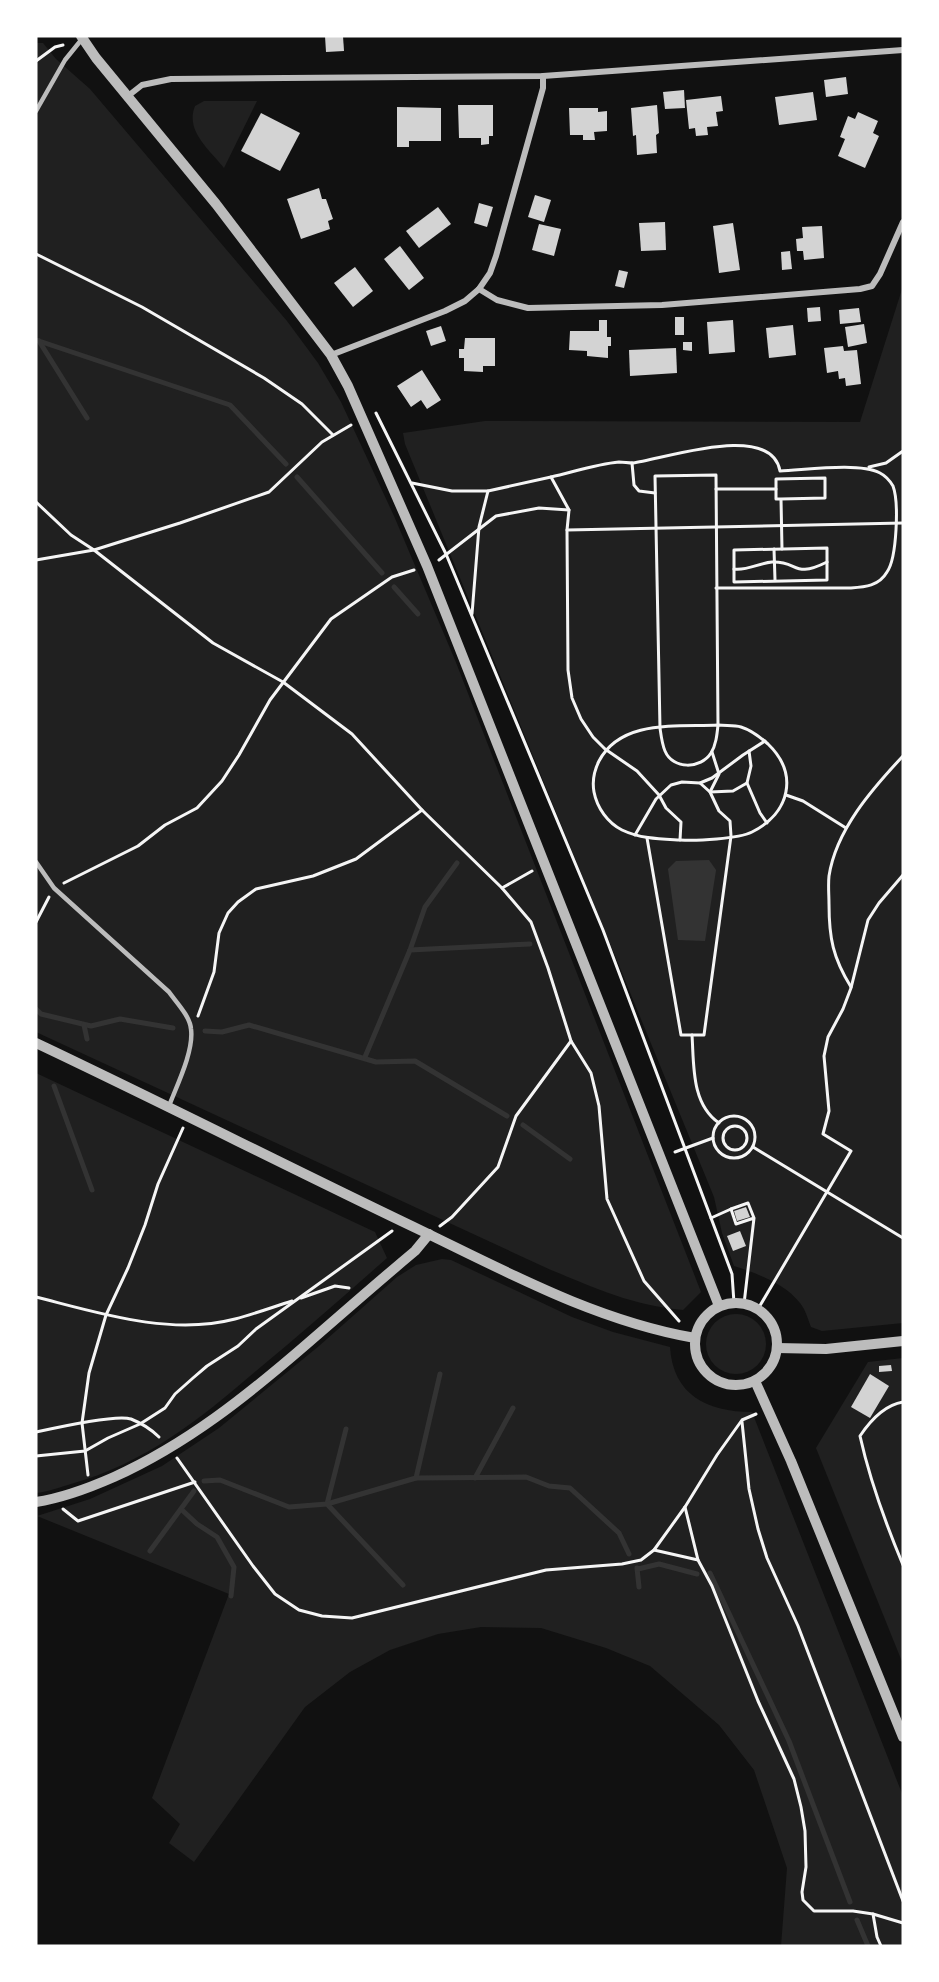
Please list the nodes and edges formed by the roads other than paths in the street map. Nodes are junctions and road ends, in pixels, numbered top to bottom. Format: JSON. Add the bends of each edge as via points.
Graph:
{"nodes":[{"id":1,"x":81,"y":38,"type":"edge"},
{"id":2,"x":903,"y":50,"type":"edge"},
{"id":3,"x":543,"y":76,"type":"junction"},
{"id":4,"x":128,"y":96,"type":"junction"},
{"id":5,"x":36,"y":111,"type":"edge"},
{"id":6,"x":903,"y":222,"type":"edge"},
{"id":7,"x":479,"y":289,"type":"junction"},
{"id":8,"x":331,"y":355,"type":"junction"},
{"id":9,"x":36,"y":862,"type":"edge"},
{"id":10,"x":36,"y":1043,"type":"edge"},
{"id":11,"x":169,"y":1106,"type":"junction"},
{"id":12,"x":429,"y":1234,"type":"junction"},
{"id":13,"x":719,"y":1306,"type":"junction"},
{"id":14,"x":694,"y":1338,"type":"junction"},
{"id":15,"x":903,"y":1341,"type":"edge"},
{"id":16,"x":777,"y":1348,"type":"junction"},
{"id":17,"x":755,"y":1381,"type":"junction"},
{"id":18,"x":36,"y":1502,"type":"edge"},
{"id":19,"x":903,"y":1737,"type":"edge"}],
"edges":[{"from":1,"to":4,"type":"street"},
{"from":1,"to":5,"type":"lane"},
{"from":2,"to":3,"type":"street"},
{"from":3,"to":4,"type":"street","via":[[171,79],[142,85]]},
{"from":3,"to":7,"type":"street","via":[[543,88],[496,256]]},
{"from":4,"to":8,"type":"street"},
{"from":6,"to":7,"type":"street","via":[[880,274],[872,286],[860,289],[662,305],[528,308],[497,300]]},
{"from":7,"to":8,"type":"street","via":[[445,311]]},
{"from":8,"to":13,"type":"street","via":[[363,418],[427,566]]},
{"from":9,"to":11,"type":"lane","via":[[54,888],[169,992],[184,1013],[192,1028],[189,1052]]},
{"from":10,"to":11,"type":"street"},
{"from":11,"to":12,"type":"street"},
{"from":12,"to":14,"type":"street","via":[[577,1304]]},
{"from":12,"to":18,"type":"street","via":[[416,1251],[205,1427],[89,1488]]},
{"from":13,"to":14,"type":"street","via":[[703,1319]]},
{"from":13,"to":16,"type":"street","via":[[739,1303],[758,1309],[773,1326]]},
{"from":14,"to":17,"type":"street","via":[[697,1360],[711,1378],[733,1386]]},
{"from":15,"to":16,"type":"street","via":[[826,1349]]},
{"from":16,"to":17,"type":"street","via":[[767,1371]]},
{"from":17,"to":19,"type":"street"}]}
